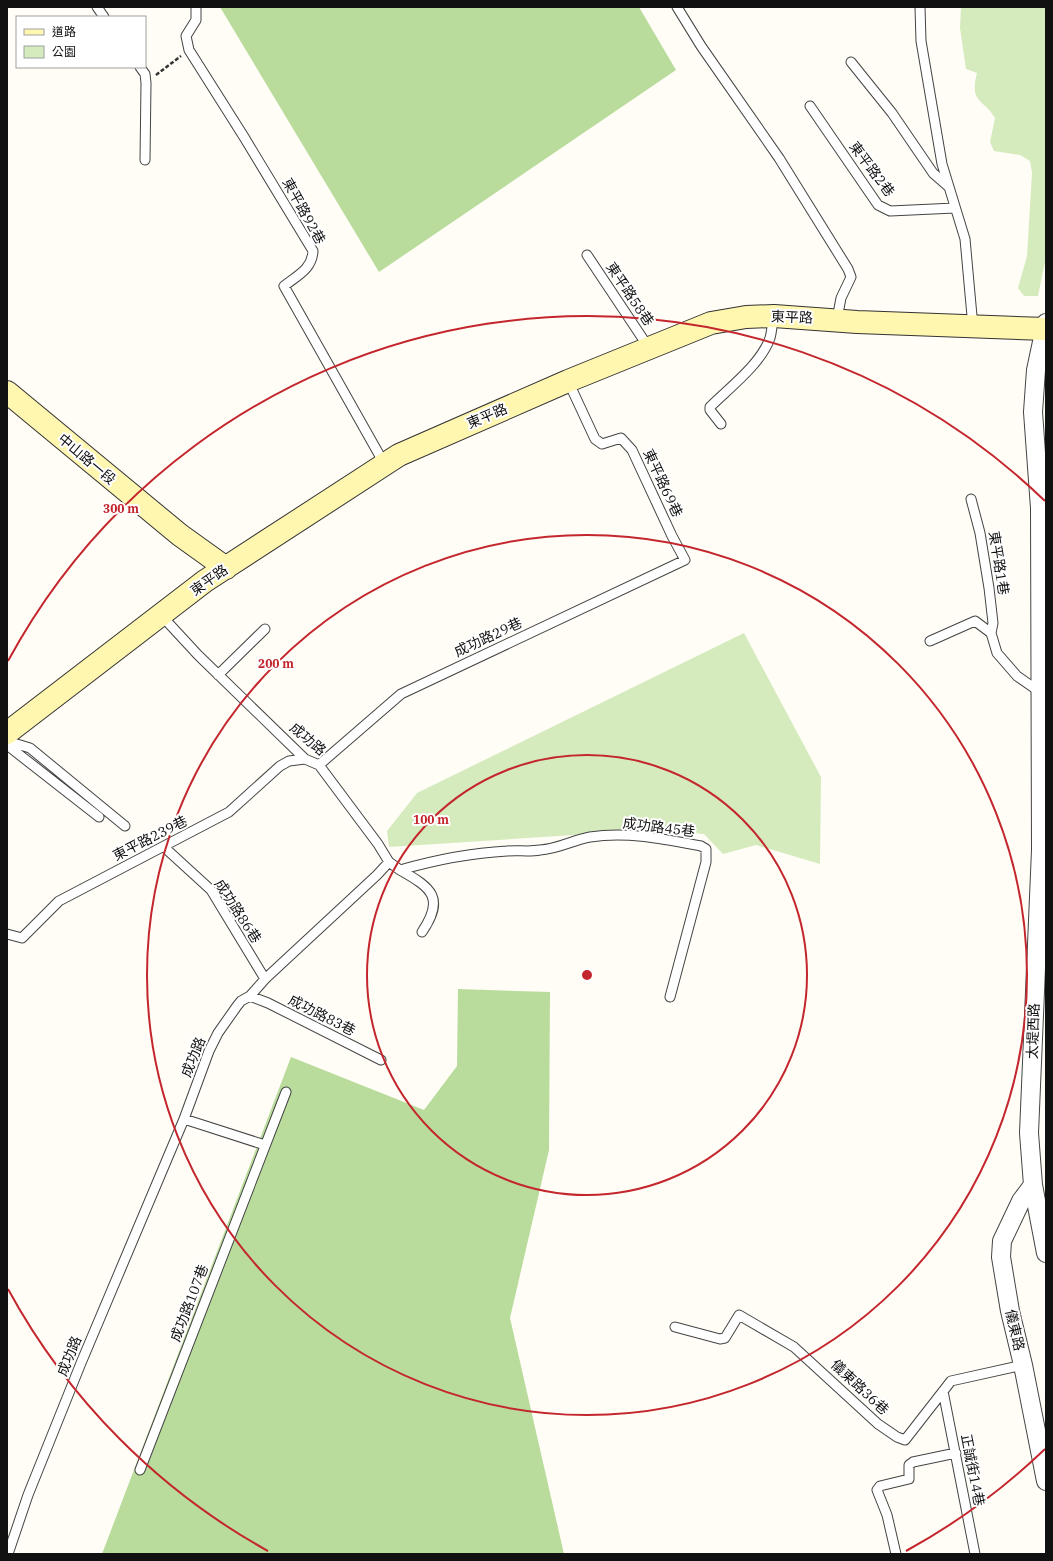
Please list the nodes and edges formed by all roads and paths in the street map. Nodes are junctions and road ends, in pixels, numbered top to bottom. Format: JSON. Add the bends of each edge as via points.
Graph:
{"nodes":[{"id":1,"x":97,"y":7,"type":"edge"},
{"id":2,"x":196,"y":7,"type":"edge"},
{"id":3,"x":678,"y":7,"type":"edge"},
{"id":4,"x":920,"y":7,"type":"edge"},
{"id":5,"x":103,"y":16,"type":"edge"},
{"id":6,"x":189,"y":50,"type":"junction"},
{"id":7,"x":851,"y":62,"type":"dead end"},
{"id":8,"x":141,"y":68,"type":"edge"},
{"id":9,"x":146,"y":83,"type":"junction"},
{"id":10,"x":810,"y":106,"type":"dead end"},
{"id":11,"x":145,"y":160,"type":"dead end"},
{"id":12,"x":949,"y":187,"type":"junction"},
{"id":13,"x":956,"y":208,"type":"junction"},
{"id":14,"x":587,"y":255,"type":"dead end"},
{"id":15,"x":774,"y":316,"type":"junction"},
{"id":16,"x":837,"y":319,"type":"junction"},
{"id":17,"x":972,"y":327,"type":"junction"},
{"id":18,"x":1046,"y":327,"type":"edge"},
{"id":19,"x":649,"y":348,"type":"junction"},
{"id":20,"x":568,"y":381,"type":"junction"},
{"id":21,"x":7,"y":392,"type":"edge"},
{"id":22,"x":722,"y":424,"type":"dead end"},
{"id":23,"x":385,"y":464,"type":"junction"},
{"id":24,"x":971,"y":499,"type":"dead end"},
{"id":25,"x":685,"y":560,"type":"joint"},
{"id":26,"x":226,"y":568,"type":"junction"},
{"id":27,"x":160,"y":615,"type":"junction"},
{"id":28,"x":264,"y":629,"type":"dead end"},
{"id":29,"x":991,"y":633,"type":"junction"},
{"id":30,"x":930,"y":641,"type":"dead end"},
{"id":31,"x":218,"y":675,"type":"junction"},
{"id":32,"x":1042,"y":693,"type":"junction"},
{"id":33,"x":7,"y":733,"type":"edge"},
{"id":34,"x":7,"y":741,"type":"edge"},
{"id":35,"x":7,"y":745,"type":"edge"},
{"id":36,"x":305,"y":759,"type":"junction"},
{"id":37,"x":319,"y":766,"type":"junction"},
{"id":38,"x":99,"y":817,"type":"dead end"},
{"id":39,"x":125,"y":826,"type":"dead end"},
{"id":40,"x":164,"y":847,"type":"junction"},
{"id":41,"x":389,"y":862,"type":"junction"},
{"id":42,"x":400,"y":870,"type":"junction"},
{"id":43,"x":422,"y":932,"type":"dead end"},
{"id":44,"x":7,"y":934,"type":"edge"},
{"id":45,"x":265,"y":979,"type":"junction"},
{"id":46,"x":250,"y":996,"type":"junction"},
{"id":47,"x":670,"y":997,"type":"dead end"},
{"id":48,"x":1040,"y":1014,"type":"edge"},
{"id":49,"x":381,"y":1060,"type":"dead end"},
{"id":50,"x":286,"y":1092,"type":"dead end"},
{"id":51,"x":184,"y":1119,"type":"junction"},
{"id":52,"x":265,"y":1145,"type":"junction"},
{"id":53,"x":1033,"y":1185,"type":"junction"},
{"id":54,"x":1046,"y":1253,"type":"edge"},
{"id":55,"x":675,"y":1327,"type":"dead end"},
{"id":56,"x":1023,"y":1365,"type":"junction"},
{"id":57,"x":943,"y":1391,"type":"junction"},
{"id":58,"x":956,"y":1453,"type":"junction"},
{"id":59,"x":140,"y":1470,"type":"dead end"},
{"id":60,"x":1046,"y":1481,"type":"edge"},
{"id":61,"x":8,"y":1554,"type":"edge"},
{"id":62,"x":896,"y":1554,"type":"edge"},
{"id":63,"x":975,"y":1554,"type":"edge"}],
"edges":[{"from":1,"to":5,"type":"lane"},
{"from":2,"to":6,"type":"lane","via":[[196,20],[186,36]]},
{"from":3,"to":16,"type":"lane","via":[[779,158],[848,269],[851,277],[841,298]]},
{"from":4,"to":12,"type":"lane","via":[[921,41],[942,164]]},
{"from":6,"to":9,"type":"path"},
{"from":6,"to":23,"type":"lane","name":"東平路92巷","via":[[312,251],[312,261],[309,265],[284,286]]},
{"from":7,"to":12,"type":"lane","via":[[892,113],[933,173]]},
{"from":8,"to":9,"type":"lane","via":[[145,74]]},
{"from":9,"to":11,"type":"lane"},
{"from":10,"to":13,"type":"lane","name":"東平路2巷","via":[[878,206],[890,211]]},
{"from":12,"to":13,"type":"lane"},
{"from":13,"to":17,"type":"lane","via":[[965,239]]},
{"from":14,"to":19,"type":"lane","name":"東平路58巷"},
{"from":15,"to":16,"type":"main road","name":"東平路"},
{"from":15,"to":19,"type":"main road","name":"東平路","via":[[746,317],[711,323]]},
{"from":15,"to":22,"type":"lane","via":[[770,338],[752,366],[710,406],[710,410]]},
{"from":16,"to":17,"type":"main road","name":"東平路"},
{"from":17,"to":18,"type":"main road","name":"東平路"},
{"from":18,"to":32,"type":"street","name":"太堤西路","via":[[1036,370],[1033,412],[1040,508]]},
{"from":19,"to":20,"type":"main road","name":"東平路"},
{"from":20,"to":23,"type":"main road","name":"東平路","via":[[412,448]]},
{"from":20,"to":25,"type":"lane","name":"東平路69巷","via":[[595,439],[602,444],[621,438],[632,450]]},
{"from":21,"to":26,"type":"main road","name":"中山路一段","via":[[180,535]]},
{"from":23,"to":26,"type":"main road","name":"東平路"},
{"from":24,"to":29,"type":"lane","name":"東平路1巷","via":[[980,533],[989,588],[993,623]]},
{"from":25,"to":37,"type":"lane","name":"成功路29巷","via":[[401,694]]},
{"from":26,"to":27,"type":"main road","name":"東平路"},
{"from":27,"to":31,"type":"lane","name":"成功路"},
{"from":27,"to":33,"type":"main road","name":"東平路"},
{"from":28,"to":31,"type":"lane"},
{"from":29,"to":30,"type":"lane","via":[[975,621]]},
{"from":29,"to":32,"type":"lane","name":"東平路1巷","via":[[997,653],[1002,659],[1017,676]]},
{"from":31,"to":36,"type":"lane","name":"成功路"},
{"from":32,"to":48,"type":"street","name":"太堤西路"},
{"from":34,"to":39,"type":"lane","via":[[30,748]]},
{"from":35,"to":38,"type":"lane"},
{"from":36,"to":37,"type":"lane","name":"成功路"},
{"from":36,"to":40,"type":"lane","name":"東平路239巷","via":[[289,761],[280,766],[229,812]]},
{"from":37,"to":41,"type":"lane","name":"成功路"},
{"from":40,"to":44,"type":"lane","name":"東平路239巷","via":[[59,901],[22,938]]},
{"from":40,"to":45,"type":"lane","name":"成功路86巷","via":[[211,890]]},
{"from":41,"to":42,"type":"lane"},
{"from":41,"to":45,"type":"lane","name":"成功路"},
{"from":42,"to":43,"type":"lane","via":[[418,880],[434,901],[432,918]]},
{"from":42,"to":47,"type":"lane","name":"成功路45巷","via":[[457,856],[506,851],[539,851],[589,838],[623,834],[701,846],[706,849],[706,862]]},
{"from":45,"to":46,"type":"lane","name":"成功路"},
{"from":46,"to":49,"type":"lane","name":"成功路83巷"},
{"from":46,"to":51,"type":"lane","name":"成功路","via":[[241,1001],[218,1033]]},
{"from":48,"to":53,"type":"street","name":"太堤西路","via":[[1029,1133]]},
{"from":50,"to":52,"type":"lane","name":"成功路107巷"},
{"from":51,"to":52,"type":"lane"},
{"from":51,"to":61,"type":"lane","name":"成功路","via":[[81,1363],[28,1495]]},
{"from":52,"to":59,"type":"lane","name":"成功路107巷"},
{"from":53,"to":54,"type":"street","name":"太堤西路"},
{"from":53,"to":56,"type":"street","name":"儀東路","via":[[1021,1201],[1001,1246],[1010,1311]]},
{"from":55,"to":57,"type":"lane","name":"儀東路36巷","via":[[720,1339],[725,1338],[739,1315],[794,1346],[878,1424],[905,1440]]},
{"from":56,"to":57,"type":"lane","name":"儀東路36巷","via":[[951,1381]]},
{"from":56,"to":60,"type":"street","name":"儀東路"},
{"from":57,"to":58,"type":"lane","name":"正誠街14巷"},
{"from":58,"to":62,"type":"lane","via":[[913,1462],[909,1465],[909,1479],[880,1486],[877,1490],[887,1515]]},
{"from":58,"to":63,"type":"lane","name":"正誠街14巷"}]}
